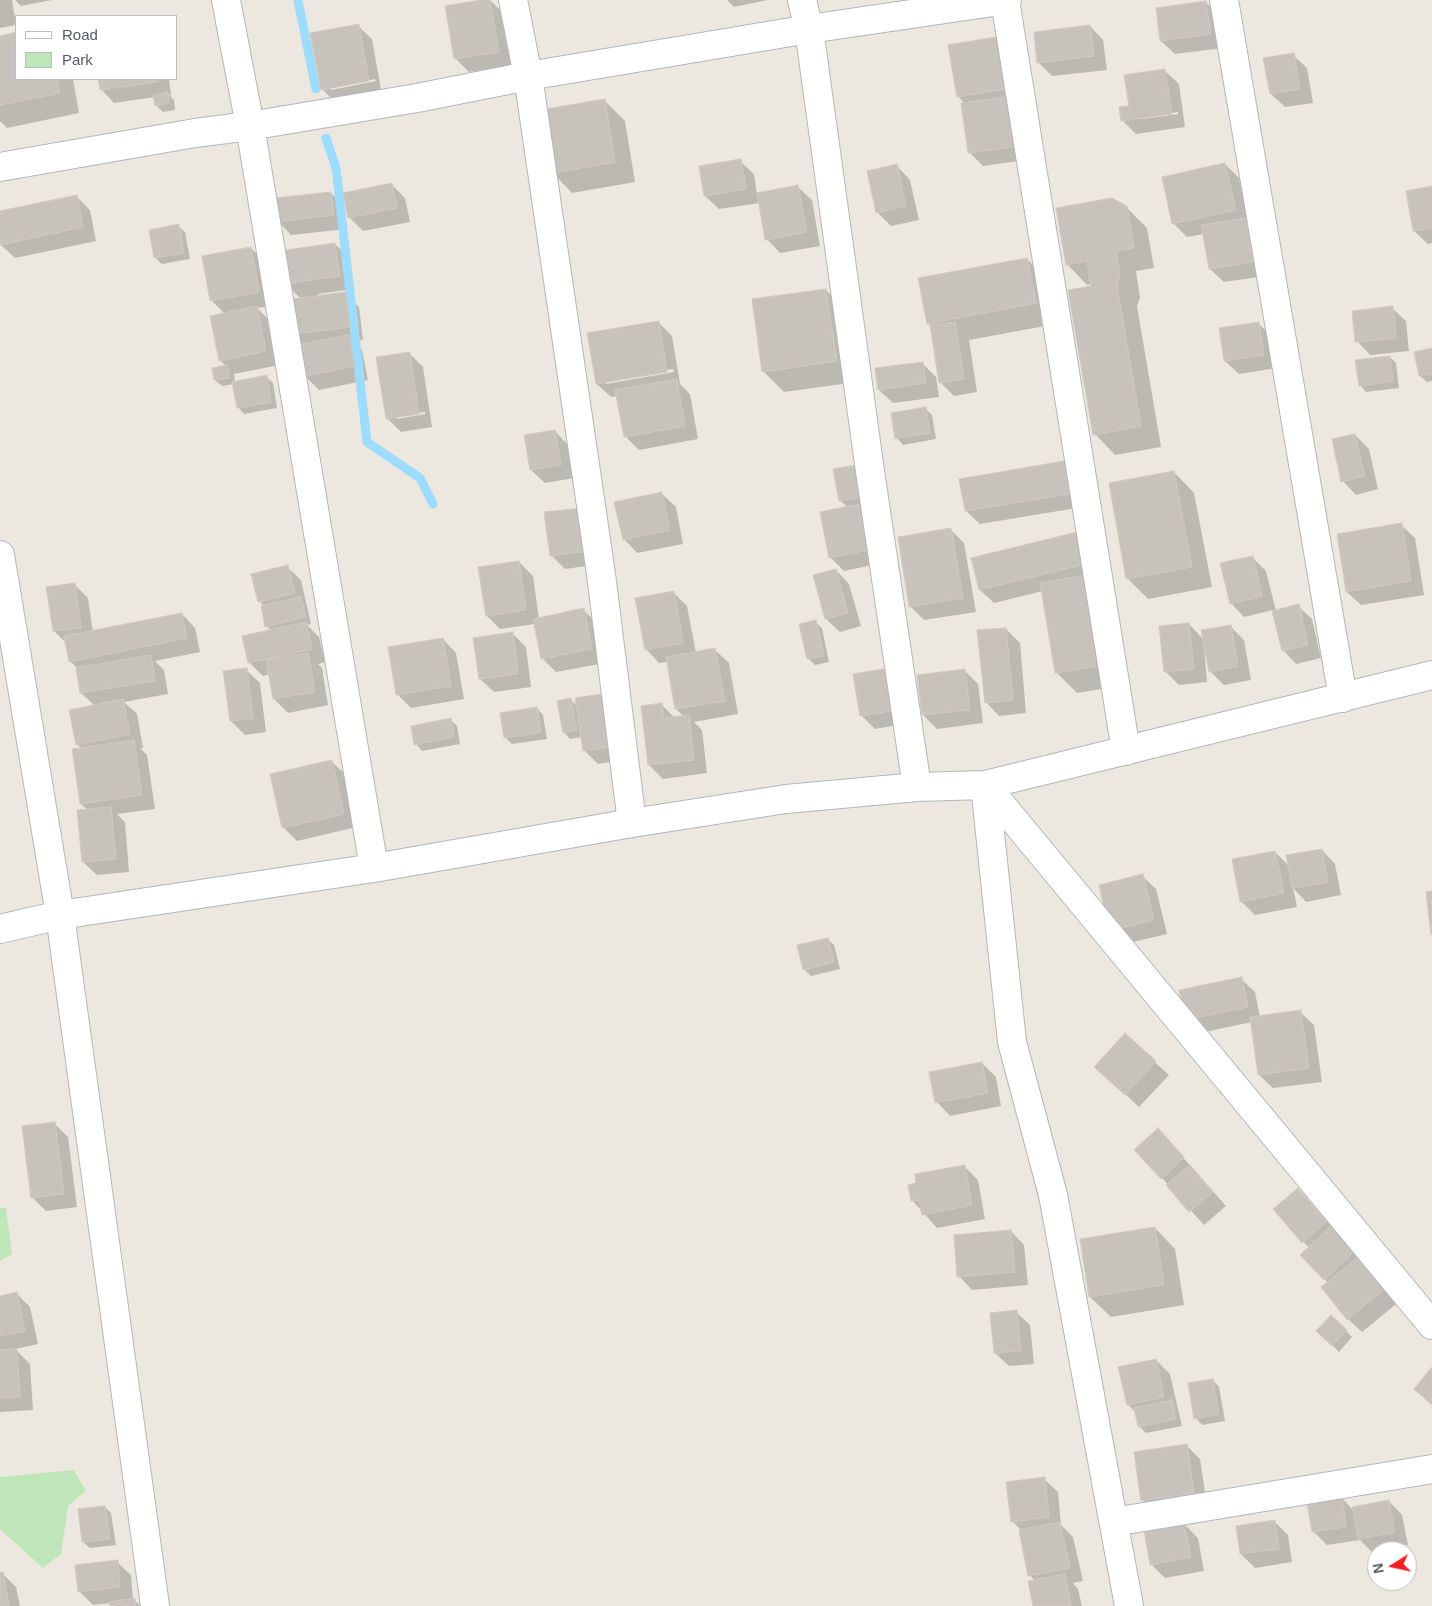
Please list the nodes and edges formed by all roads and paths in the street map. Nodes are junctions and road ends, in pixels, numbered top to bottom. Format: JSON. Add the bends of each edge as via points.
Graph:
{"nodes":[{"id":1,"x":226,"y":0,"type":"edge"},
{"id":2,"x":513,"y":0,"type":"edge"},
{"id":3,"x":802,"y":0,"type":"edge"},
{"id":4,"x":1005,"y":0,"type":"edge"},
{"id":5,"x":1224,"y":0,"type":"edge"},
{"id":6,"x":809,"y":29,"type":"junction"},
{"id":7,"x":528,"y":76,"type":"junction"},
{"id":8,"x":250,"y":126,"type":"junction"},
{"id":9,"x":0,"y":167,"type":"edge"},
{"id":10,"x":0,"y":555,"type":"edge"},
{"id":11,"x":1432,"y":675,"type":"edge"},
{"id":12,"x":1343,"y":698,"type":"junction"},
{"id":13,"x":1126,"y":751,"type":"junction"},
{"id":14,"x":985,"y":785,"type":"junction"},
{"id":15,"x":917,"y":788,"type":"junction"},
{"id":16,"x":632,"y":823,"type":"junction"},
{"id":17,"x":374,"y":868,"type":"junction"},
{"id":18,"x":60,"y":915,"type":"junction"},
{"id":19,"x":0,"y":929,"type":"edge"},
{"id":20,"x":1432,"y":1325,"type":"edge"},
{"id":21,"x":1432,"y":1469,"type":"edge"},
{"id":22,"x":1114,"y":1522,"type":"junction"},
{"id":23,"x":156,"y":1606,"type":"edge"},
{"id":24,"x":1129,"y":1606,"type":"edge"}],
"edges":[{"from":1,"to":8,"type":"street"},
{"from":2,"to":7,"type":"street"},
{"from":3,"to":6,"type":"street"},
{"from":4,"to":6,"type":"street"},
{"from":4,"to":13,"type":"street"},
{"from":5,"to":12,"type":"street"},
{"from":6,"to":7,"type":"street"},
{"from":6,"to":15,"type":"street"},
{"from":7,"to":8,"type":"street"},
{"from":7,"to":16,"type":"street","via":[[599,564]]},
{"from":8,"to":9,"type":"street"},
{"from":8,"to":17,"type":"street"},
{"from":10,"to":18,"type":"street"},
{"from":11,"to":12,"type":"street"},
{"from":12,"to":13,"type":"street"},
{"from":13,"to":14,"type":"street"},
{"from":14,"to":15,"type":"street"},
{"from":14,"to":20,"type":"street"},
{"from":14,"to":22,"type":"street","via":[[1012,1042],[1054,1195]]},
{"from":15,"to":16,"type":"street","via":[[786,799]]},
{"from":16,"to":17,"type":"street"},
{"from":17,"to":18,"type":"street"},
{"from":18,"to":19,"type":"street"},
{"from":18,"to":23,"type":"street"},
{"from":21,"to":22,"type":"street"},
{"from":22,"to":24,"type":"street"}]}
